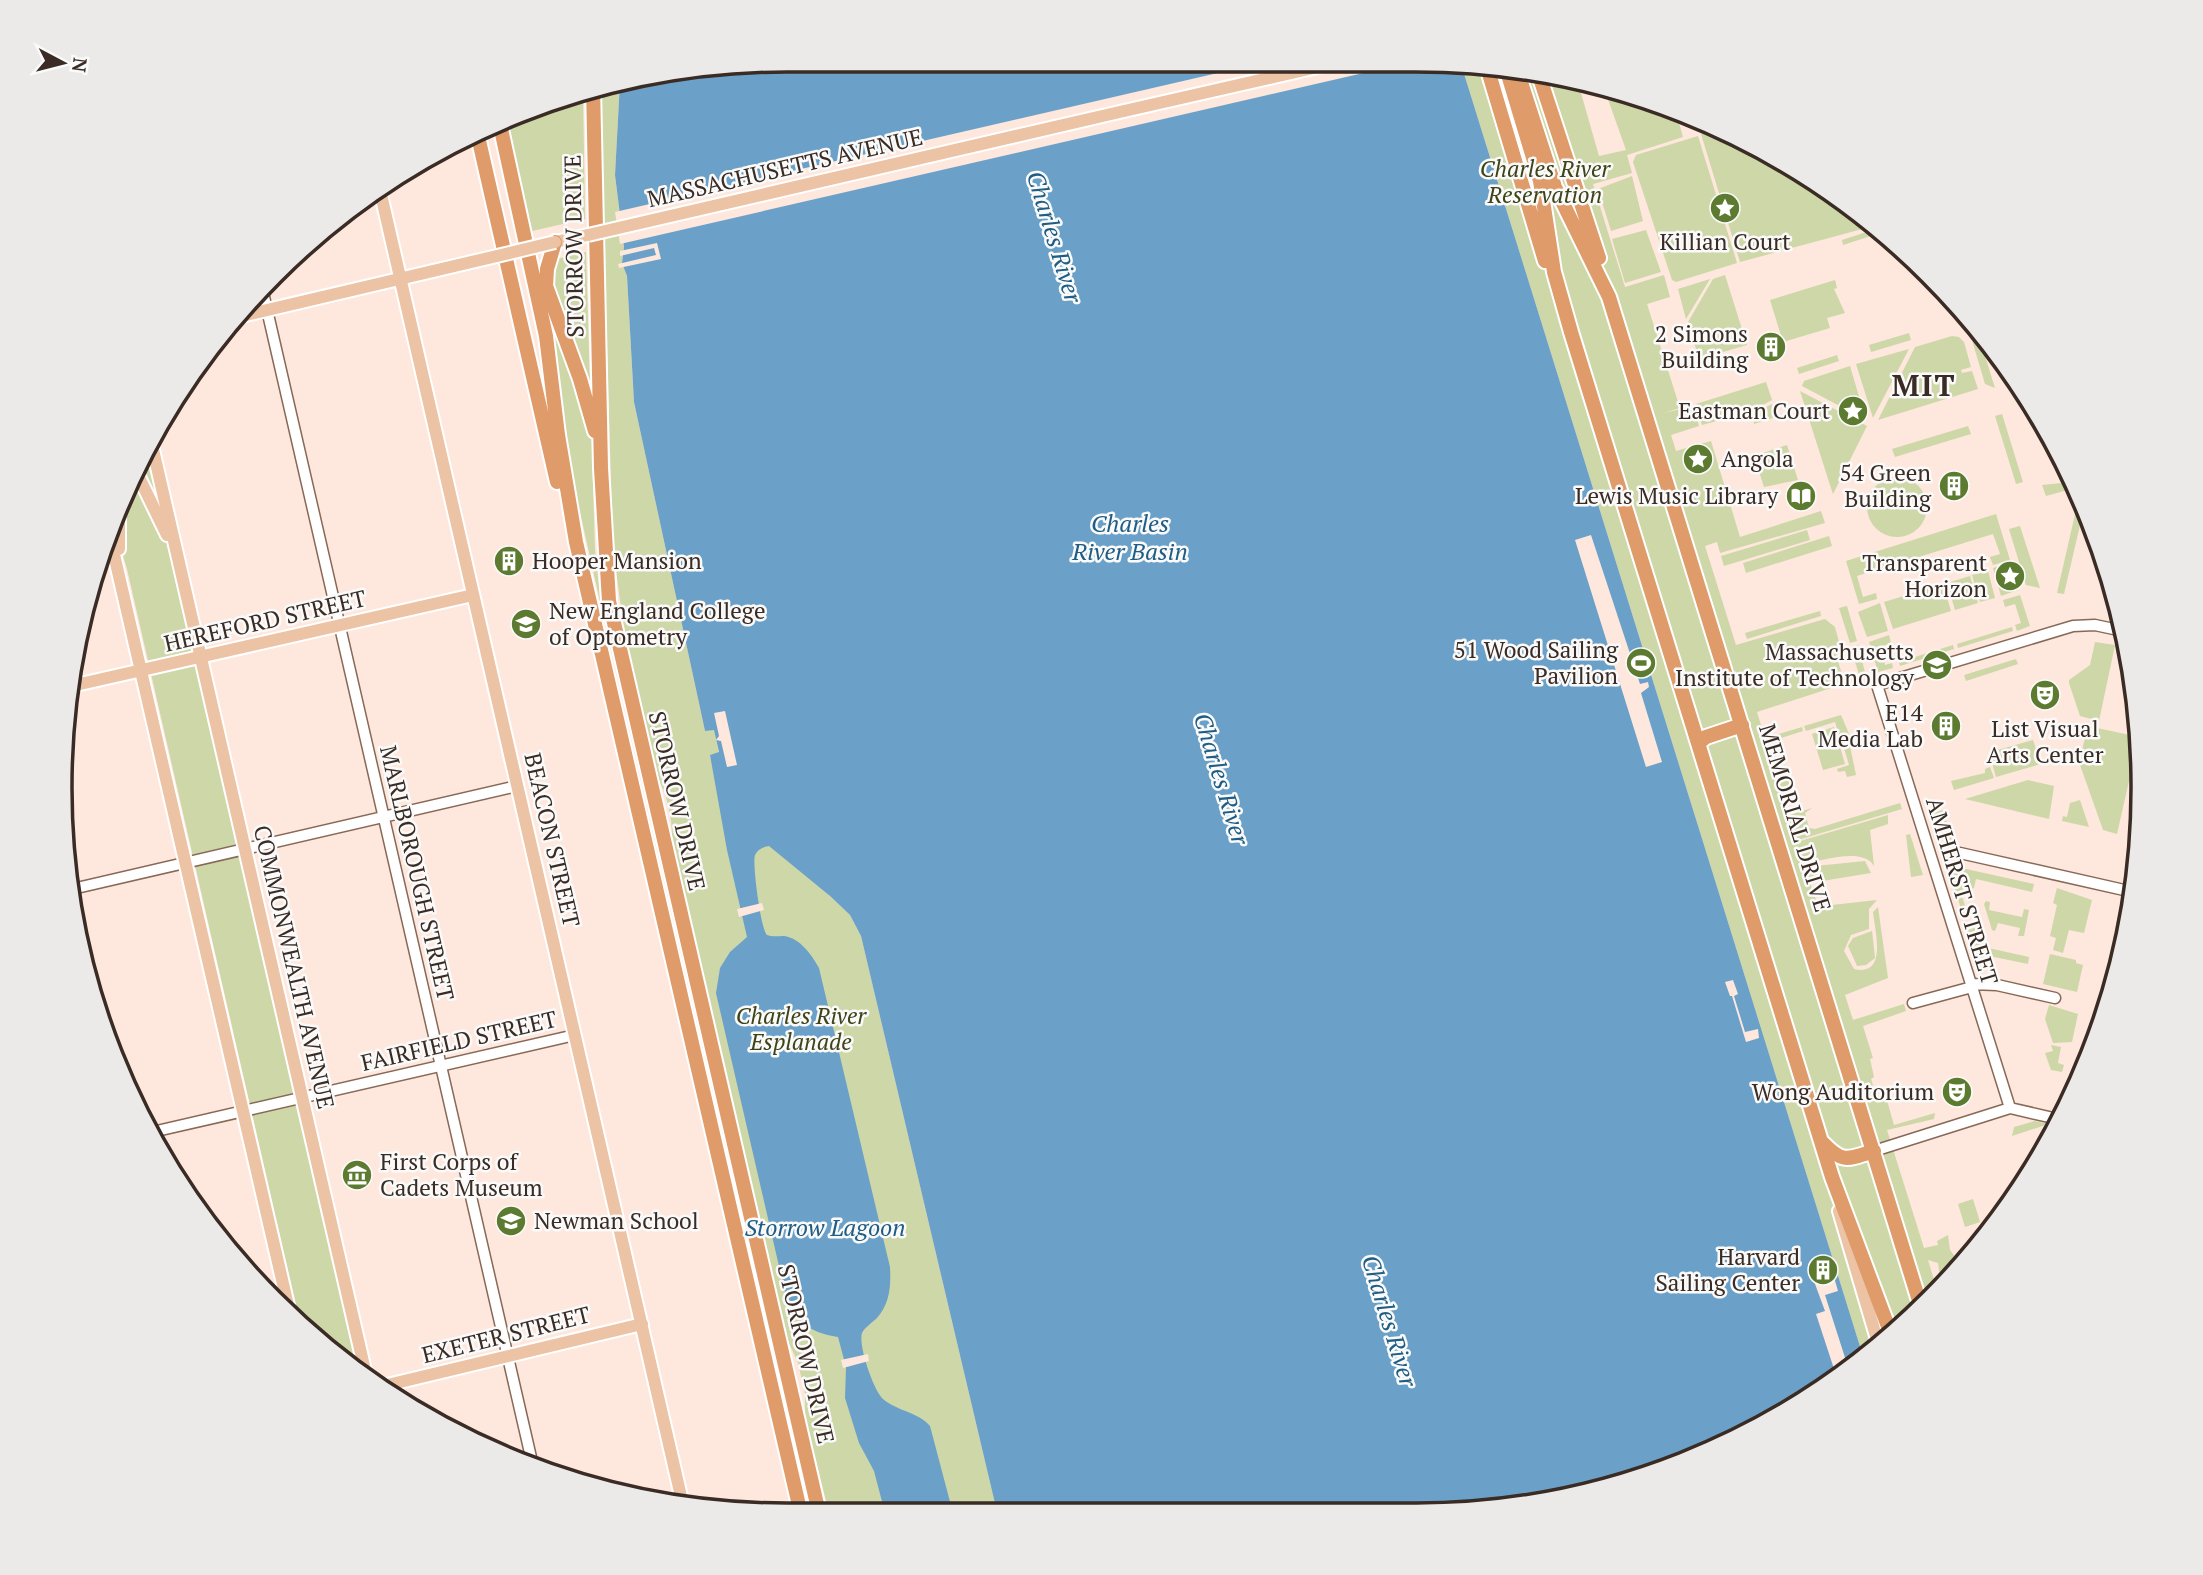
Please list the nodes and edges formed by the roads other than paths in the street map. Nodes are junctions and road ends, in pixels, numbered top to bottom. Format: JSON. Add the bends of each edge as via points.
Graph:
{"nodes":[{"id":1,"x":1296,"y":72,"type":"edge"},
{"id":2,"x":1490,"y":76,"type":"edge"},
{"id":3,"x":1509,"y":78,"type":"edge"},
{"id":4,"x":1521,"y":80,"type":"edge"},
{"id":5,"x":1542,"y":84,"type":"edge"},
{"id":6,"x":593,"y":99,"type":"edge"},
{"id":7,"x":502,"y":132,"type":"edge"},
{"id":8,"x":480,"y":142,"type":"edge"},
{"id":9,"x":382,"y":198,"type":"edge"},
{"id":10,"x":555,"y":242,"type":"junction"},
{"id":11,"x":401,"y":279,"type":"junction"},
{"id":12,"x":1609,"y":297,"type":"junction"},
{"id":13,"x":265,"y":299,"type":"edge"},
{"id":14,"x":267,"y":310,"type":"junction"},
{"id":15,"x":251,"y":314,"type":"edge"},
{"id":16,"x":1571,"y":332,"type":"junction"},
{"id":17,"x":601,"y":453,"type":"junction"},
{"id":18,"x":154,"y":456,"type":"edge"},
{"id":19,"x":141,"y":482,"type":"edge"},
{"id":20,"x":120,"y":530,"type":"edge"},
{"id":21,"x":113,"y":549,"type":"edge"},
{"id":22,"x":579,"y":557,"type":"junction"},
{"id":23,"x":179,"y":564,"type":"junction"},
{"id":24,"x":122,"y":584,"type":"junction"},
{"id":25,"x":473,"y":595,"type":"junction"},
{"id":26,"x":339,"y":625,"type":"junction"},
{"id":27,"x":2113,"y":629,"type":"edge"},
{"id":28,"x":200,"y":657,"type":"junction"},
{"id":29,"x":141,"y":670,"type":"junction"},
{"id":30,"x":80,"y":684,"type":"edge"},
{"id":31,"x":1742,"y":725,"type":"junction"},
{"id":32,"x":1699,"y":743,"type":"junction"},
{"id":33,"x":517,"y":786,"type":"junction"},
{"id":34,"x":385,"y":817,"type":"junction"},
{"id":35,"x":245,"y":849,"type":"junction"},
{"id":36,"x":1960,"y":853,"type":"dead end"},
{"id":37,"x":185,"y":863,"type":"junction"},
{"id":38,"x":79,"y":887,"type":"edge"},
{"id":39,"x":2123,"y":890,"type":"edge"},
{"id":40,"x":1971,"y":986,"type":"junction"},
{"id":41,"x":2055,"y":998,"type":"dead end"},
{"id":42,"x":1913,"y":1003,"type":"dead end"},
{"id":43,"x":575,"y":1035,"type":"junction"},
{"id":44,"x":441,"y":1065,"type":"junction"},
{"id":45,"x":302,"y":1097,"type":"junction"},
{"id":46,"x":2010,"y":1108,"type":"junction"},
{"id":47,"x":243,"y":1111,"type":"junction"},
{"id":48,"x":2050,"y":1117,"type":"edge"},
{"id":49,"x":160,"y":1130,"type":"edge"},
{"id":50,"x":1822,"y":1142,"type":"junction"},
{"id":51,"x":1874,"y":1151,"type":"junction"},
{"id":52,"x":1832,"y":1177,"type":"junction"},
{"id":53,"x":1919,"y":1297,"type":"edge"},
{"id":54,"x":287,"y":1299,"type":"edge"},
{"id":55,"x":642,"y":1324,"type":"junction"},
{"id":56,"x":1888,"y":1325,"type":"edge"},
{"id":57,"x":1876,"y":1335,"type":"edge"},
{"id":58,"x":508,"y":1357,"type":"junction"},
{"id":59,"x":363,"y":1363,"type":"edge"},
{"id":60,"x":392,"y":1384,"type":"edge"},
{"id":61,"x":531,"y":1455,"type":"edge"},
{"id":62,"x":681,"y":1495,"type":"edge"},
{"id":63,"x":798,"y":1503,"type":"edge"},
{"id":64,"x":817,"y":1503,"type":"edge"}],
"edges":[{"from":1,"to":10,"type":"main road","name":"MASSACHUSETTS AVENUE","bridge":true},
{"from":2,"to":16,"type":"highway","via":[[1546,267]]},
{"from":3,"to":16,"type":"highway","via":[[1541,181],[1554,272]]},
{"from":4,"to":12,"type":"highway","name":"MEMORIAL DRIVE","via":[[1555,187]]},
{"from":5,"to":12,"type":"highway"},
{"from":6,"to":17,"type":"highway","name":"STORROW DRIVE"},
{"from":7,"to":22,"type":"highway","name":"STORROW DRIVE","via":[[546,336]]},
{"from":8,"to":22,"type":"highway","via":[[564,511]]},
{"from":9,"to":11,"type":"main road","name":"BEACON STREET"},
{"from":10,"to":11,"type":"main road","name":"MASSACHUSETTS AVENUE","bridge":true},
{"from":10,"to":17,"type":"highway","via":[[545,283]]},
{"from":11,"to":14,"type":"main road","name":"MASSACHUSETTS AVENUE"},
{"from":11,"to":25,"type":"main road","name":"BEACON STREET"},
{"from":12,"to":31,"type":"highway","name":"MEMORIAL DRIVE"},
{"from":13,"to":14,"type":"street","name":"MARLBOROUGH STREET"},
{"from":14,"to":15,"type":"main road","name":"MASSACHUSETTS AVENUE"},
{"from":14,"to":26,"type":"street","name":"MARLBOROUGH STREET"},
{"from":16,"to":32,"type":"highway"},
{"from":17,"to":64,"type":"highway","name":"STORROW DRIVE","via":[[606,574],[615,636]]},
{"from":18,"to":23,"type":"main road","name":"COMMONWEALTH AVENUE"},
{"from":19,"to":23,"type":"main road","name":"COMMONWEALTH AVENUE"},
{"from":20,"to":24,"type":"main road"},
{"from":21,"to":24,"type":"main road"},
{"from":22,"to":63,"type":"highway","name":"STORROW DRIVE"},
{"from":23,"to":28,"type":"main road","name":"COMMONWEALTH AVENUE"},
{"from":24,"to":29,"type":"main road"},
{"from":25,"to":26,"type":"main road","name":"HEREFORD STREET"},
{"from":25,"to":33,"type":"main road","name":"BEACON STREET"},
{"from":26,"to":28,"type":"main road","name":"HEREFORD STREET"},
{"from":26,"to":34,"type":"street","name":"MARLBOROUGH STREET"},
{"from":27,"to":40,"type":"street","name":"AMHERST STREET","via":[[2073,626],[1877,685]]},
{"from":28,"to":29,"type":"main road","name":"HEREFORD STREET"},
{"from":28,"to":35,"type":"main road","name":"COMMONWEALTH AVENUE"},
{"from":29,"to":30,"type":"main road","name":"HEREFORD STREET"},
{"from":29,"to":37,"type":"main road"},
{"from":31,"to":32,"type":"highway"},
{"from":31,"to":51,"type":"highway","name":"MEMORIAL DRIVE"},
{"from":32,"to":50,"type":"highway"},
{"from":33,"to":34,"type":"street"},
{"from":33,"to":43,"type":"main road","name":"BEACON STREET"},
{"from":34,"to":35,"type":"street"},
{"from":34,"to":44,"type":"street","name":"MARLBOROUGH STREET"},
{"from":35,"to":37,"type":"street"},
{"from":35,"to":45,"type":"main road","name":"COMMONWEALTH AVENUE"},
{"from":36,"to":39,"type":"street"},
{"from":37,"to":38,"type":"street"},
{"from":37,"to":47,"type":"main road"},
{"from":40,"to":41,"type":"street","via":[[1997,985]]},
{"from":40,"to":42,"type":"street"},
{"from":40,"to":46,"type":"street","name":"AMHERST STREET"},
{"from":43,"to":44,"type":"street","name":"FAIRFIELD STREET"},
{"from":43,"to":55,"type":"main road","name":"BEACON STREET"},
{"from":44,"to":45,"type":"street","name":"FAIRFIELD STREET"},
{"from":44,"to":58,"type":"street","name":"MARLBOROUGH STREET"},
{"from":45,"to":47,"type":"street","name":"FAIRFIELD STREET"},
{"from":45,"to":59,"type":"main road","name":"COMMONWEALTH AVENUE"},
{"from":46,"to":48,"type":"street"},
{"from":46,"to":51,"type":"street"},
{"from":47,"to":49,"type":"street","name":"FAIRFIELD STREET"},
{"from":47,"to":54,"type":"main road"},
{"from":50,"to":51,"type":"highway","via":[[1841,1158]]},
{"from":50,"to":52,"type":"highway"},
{"from":51,"to":53,"type":"highway","name":"MEMORIAL DRIVE"},
{"from":52,"to":56,"type":"highway"},
{"from":52,"to":57,"type":"main road"},
{"from":55,"to":58,"type":"main road","name":"EXETER STREET"},
{"from":55,"to":62,"type":"main road","name":"BEACON STREET"},
{"from":58,"to":60,"type":"main road","name":"EXETER STREET"},
{"from":58,"to":61,"type":"street","name":"MARLBOROUGH STREET"}]}
